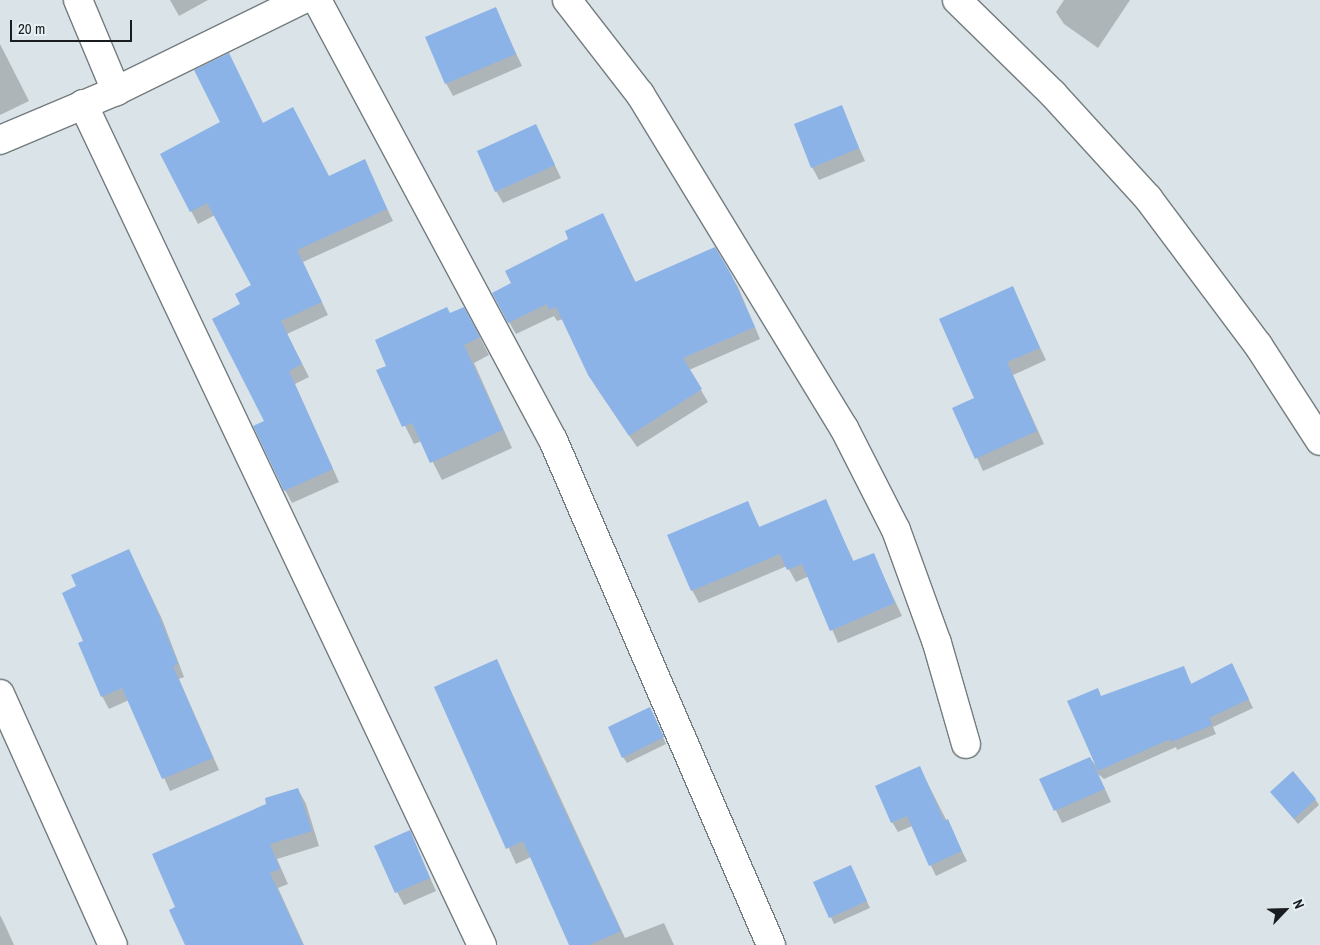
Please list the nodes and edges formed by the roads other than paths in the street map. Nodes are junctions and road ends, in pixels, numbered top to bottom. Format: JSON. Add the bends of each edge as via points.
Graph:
{"nodes":[{"id":1,"x":78,"y":0,"type":"edge"},
{"id":2,"x":302,"y":0,"type":"edge"},
{"id":3,"x":317,"y":0,"type":"edge"},
{"id":4,"x":568,"y":0,"type":"edge"},
{"id":5,"x":957,"y":0,"type":"edge"},
{"id":6,"x":116,"y":91,"type":"junction"},
{"id":7,"x":83,"y":104,"type":"junction"},
{"id":8,"x":0,"y":140,"type":"edge"},
{"id":9,"x":1320,"y":442,"type":"edge"},
{"id":10,"x":0,"y":694,"type":"edge"},
{"id":11,"x":966,"y":744,"type":"dead end"},
{"id":12,"x":113,"y":945,"type":"edge"},
{"id":13,"x":482,"y":945,"type":"edge"},
{"id":14,"x":771,"y":945,"type":"edge"}],
"edges":[{"from":1,"to":6,"type":"street"},
{"from":2,"to":6,"type":"street"},
{"from":3,"to":14,"type":"street","via":[[553,440]]},
{"from":4,"to":11,"type":"street","via":[[640,94],[844,428],[896,530],[937,643]]},
{"from":5,"to":9,"type":"street","via":[[1053,94],[1148,198],[1258,345]]},
{"from":6,"to":7,"type":"street"},
{"from":7,"to":8,"type":"street"},
{"from":7,"to":13,"type":"street"},
{"from":10,"to":12,"type":"street"}]}
